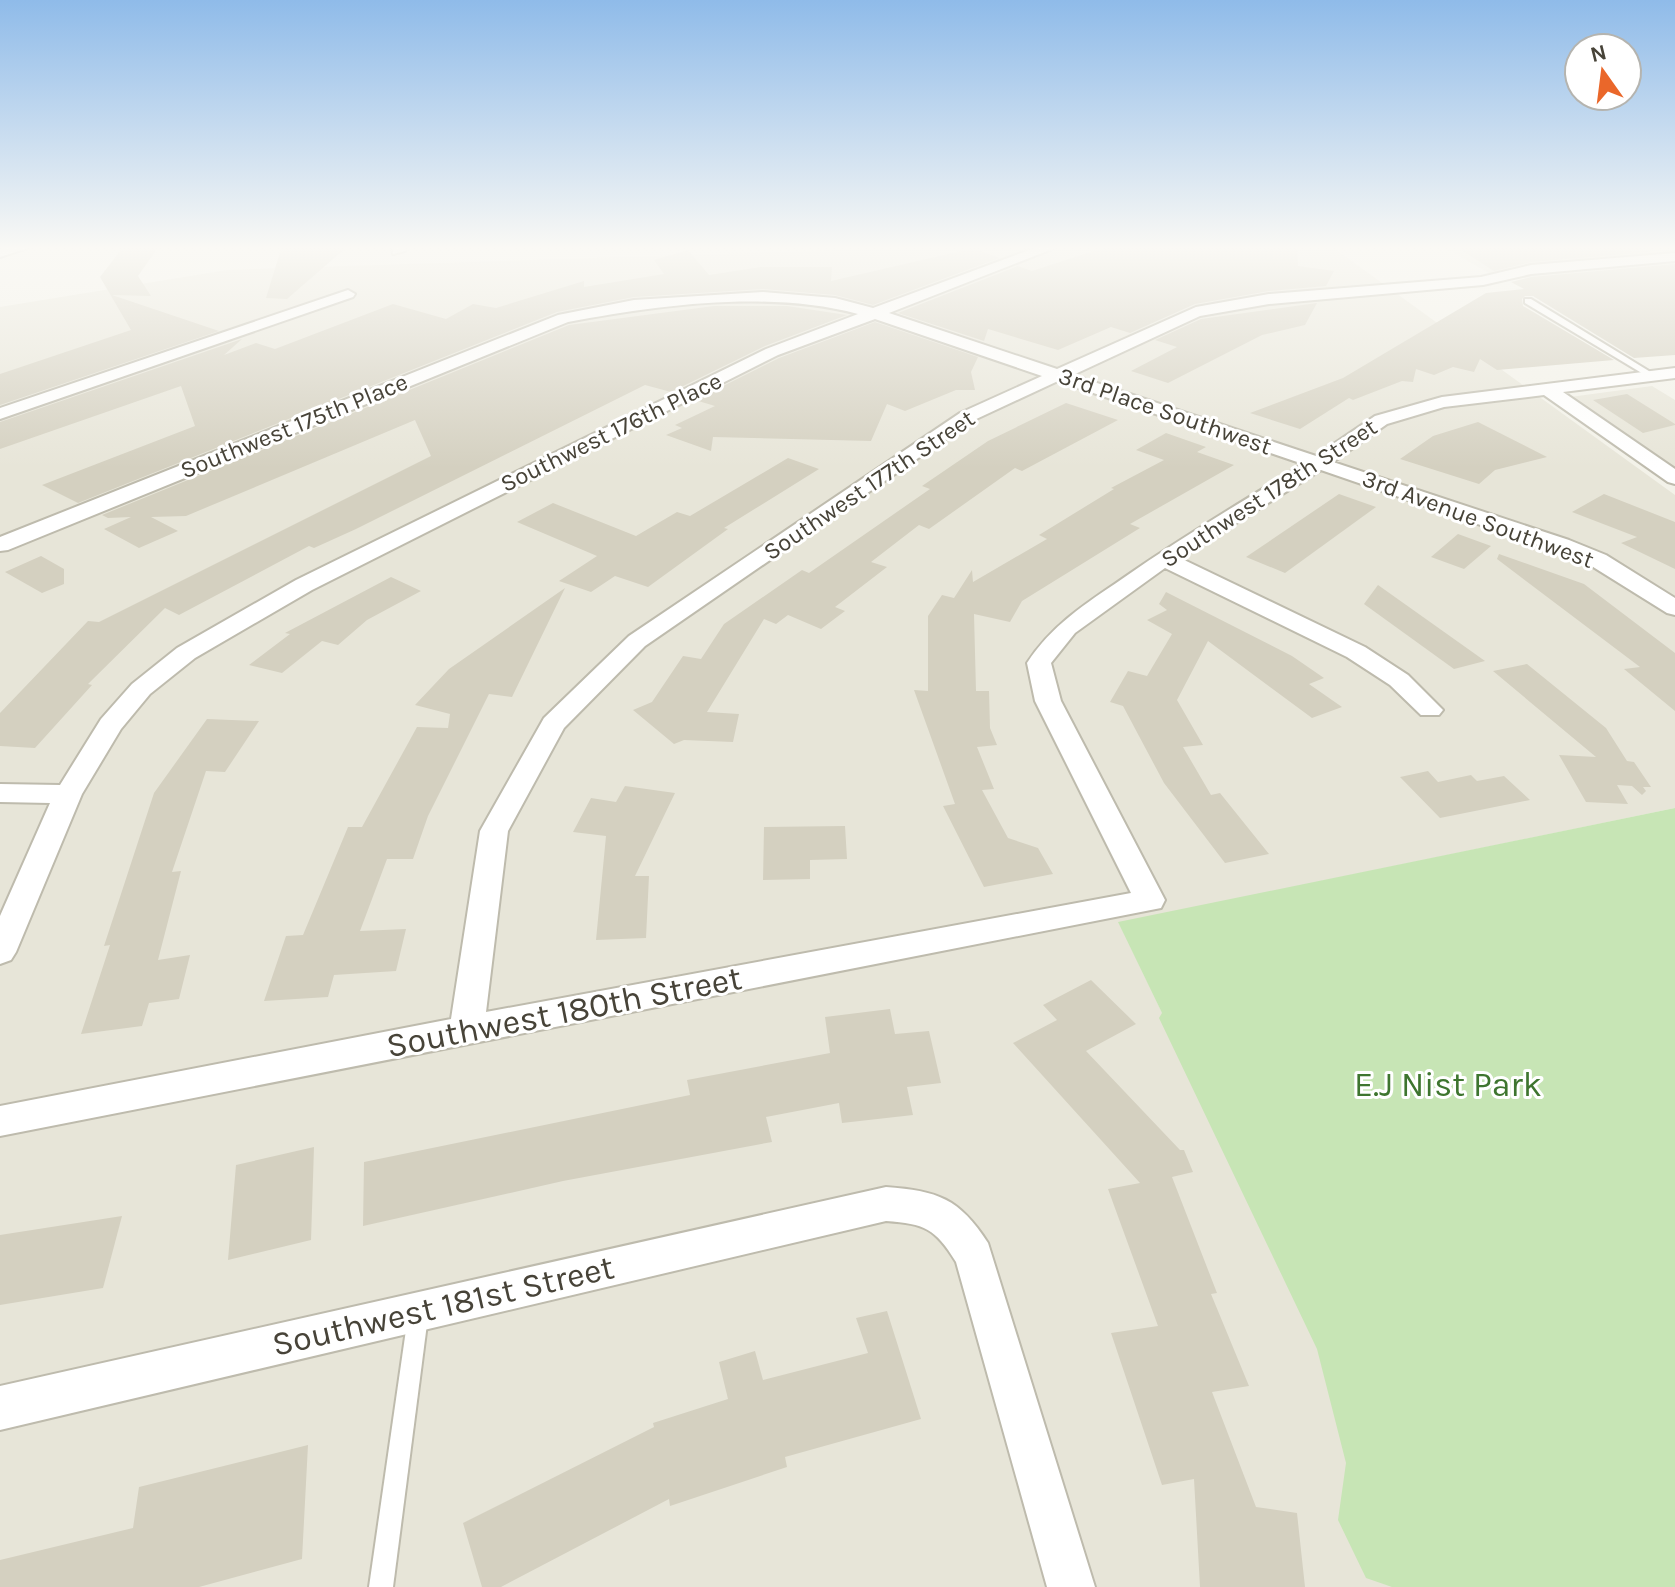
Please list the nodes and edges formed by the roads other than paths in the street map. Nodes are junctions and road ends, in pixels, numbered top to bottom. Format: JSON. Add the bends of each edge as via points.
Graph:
{"nodes":[{"id":1,"x":272,"y":320,"type":"edge"},
{"id":2,"x":559,"y":320,"type":"edge"},
{"id":3,"x":859,"y":320,"type":"edge"},
{"id":4,"x":894,"y":320,"type":"edge"},
{"id":5,"x":1178,"y":320,"type":"edge"},
{"id":6,"x":1560,"y":320,"type":"edge"},
{"id":7,"x":1675,"y":373,"type":"edge"},
{"id":8,"x":1056,"y":375,"type":"junction"},
{"id":9,"x":1653,"y":376,"type":"junction"},
{"id":10,"x":1546,"y":388,"type":"junction"},
{"id":11,"x":0,"y":414,"type":"edge"},
{"id":12,"x":1319,"y":463,"type":"junction"},
{"id":13,"x":1675,"y":478,"type":"edge"},
{"id":14,"x":0,"y":545,"type":"edge"},
{"id":15,"x":1164,"y":559,"type":"junction"},
{"id":16,"x":1675,"y":608,"type":"edge"},
{"id":17,"x":1430,"y":710,"type":"dead end"},
{"id":18,"x":0,"y":793,"type":"edge"},
{"id":19,"x":68,"y":794,"type":"junction"},
{"id":20,"x":1129,"y":906,"type":"joint"},
{"id":21,"x":0,"y":952,"type":"edge"},
{"id":22,"x":467,"y":1029,"type":"junction"},
{"id":23,"x":0,"y":1121,"type":"edge"},
{"id":24,"x":419,"y":1312,"type":"junction"},
{"id":25,"x":0,"y":1408,"type":"edge"},
{"id":26,"x":381,"y":1587,"type":"edge"},
{"id":27,"x":1071,"y":1587,"type":"edge"}],
"edges":[{"from":1,"to":11,"type":"street"},
{"from":2,"to":14,"type":"street","name":"Southwest 175th Place"},
{"from":3,"to":19,"type":"street","name":"Southwest 176th Place","via":[[772,352],[304,585],[186,653],[141,689],[110,725]]},
{"from":4,"to":8,"type":"street","name":"3rd Place Southwest"},
{"from":5,"to":8,"type":"street","name":"Southwest 177th Street"},
{"from":6,"to":9,"type":"lane"},
{"from":7,"to":9,"type":"street","name":"Southwest 178th Street"},
{"from":8,"to":12,"type":"street","name":"3rd Place Southwest"},
{"from":8,"to":22,"type":"street","name":"Southwest 177th Street","via":[[966,417],[637,641],[553,724],[494,831]]},
{"from":9,"to":10,"type":"street","name":"Southwest 178th Street"},
{"from":10,"to":12,"type":"street","name":"Southwest 178th Street","via":[[1407,410],[1381,420]]},
{"from":10,"to":13,"type":"street"},
{"from":12,"to":15,"type":"street","name":"Southwest 178th Street"},
{"from":12,"to":16,"type":"street","name":"3rd Avenue Southwest","via":[[1586,555]]},
{"from":15,"to":17,"type":"street","via":[[1356,652],[1399,680]]},
{"from":15,"to":20,"type":"street","name":"Southwest 178th Street","via":[[1067,628],[1039,663],[1048,701],[1150,900]]},
{"from":18,"to":19,"type":"street"},
{"from":19,"to":21,"type":"street","name":"Southwest 176th Place"},
{"from":20,"to":22,"type":"street","name":"Southwest 180th Street"},
{"from":22,"to":23,"type":"street","name":"Southwest 180th Street"},
{"from":24,"to":25,"type":"street","name":"Southwest 181st Street"},
{"from":24,"to":26,"type":"lane"},
{"from":24,"to":27,"type":"street","name":"Southwest 181st Street","via":[[886,1204],[926,1207],[952,1220],[974,1256]]}]}
